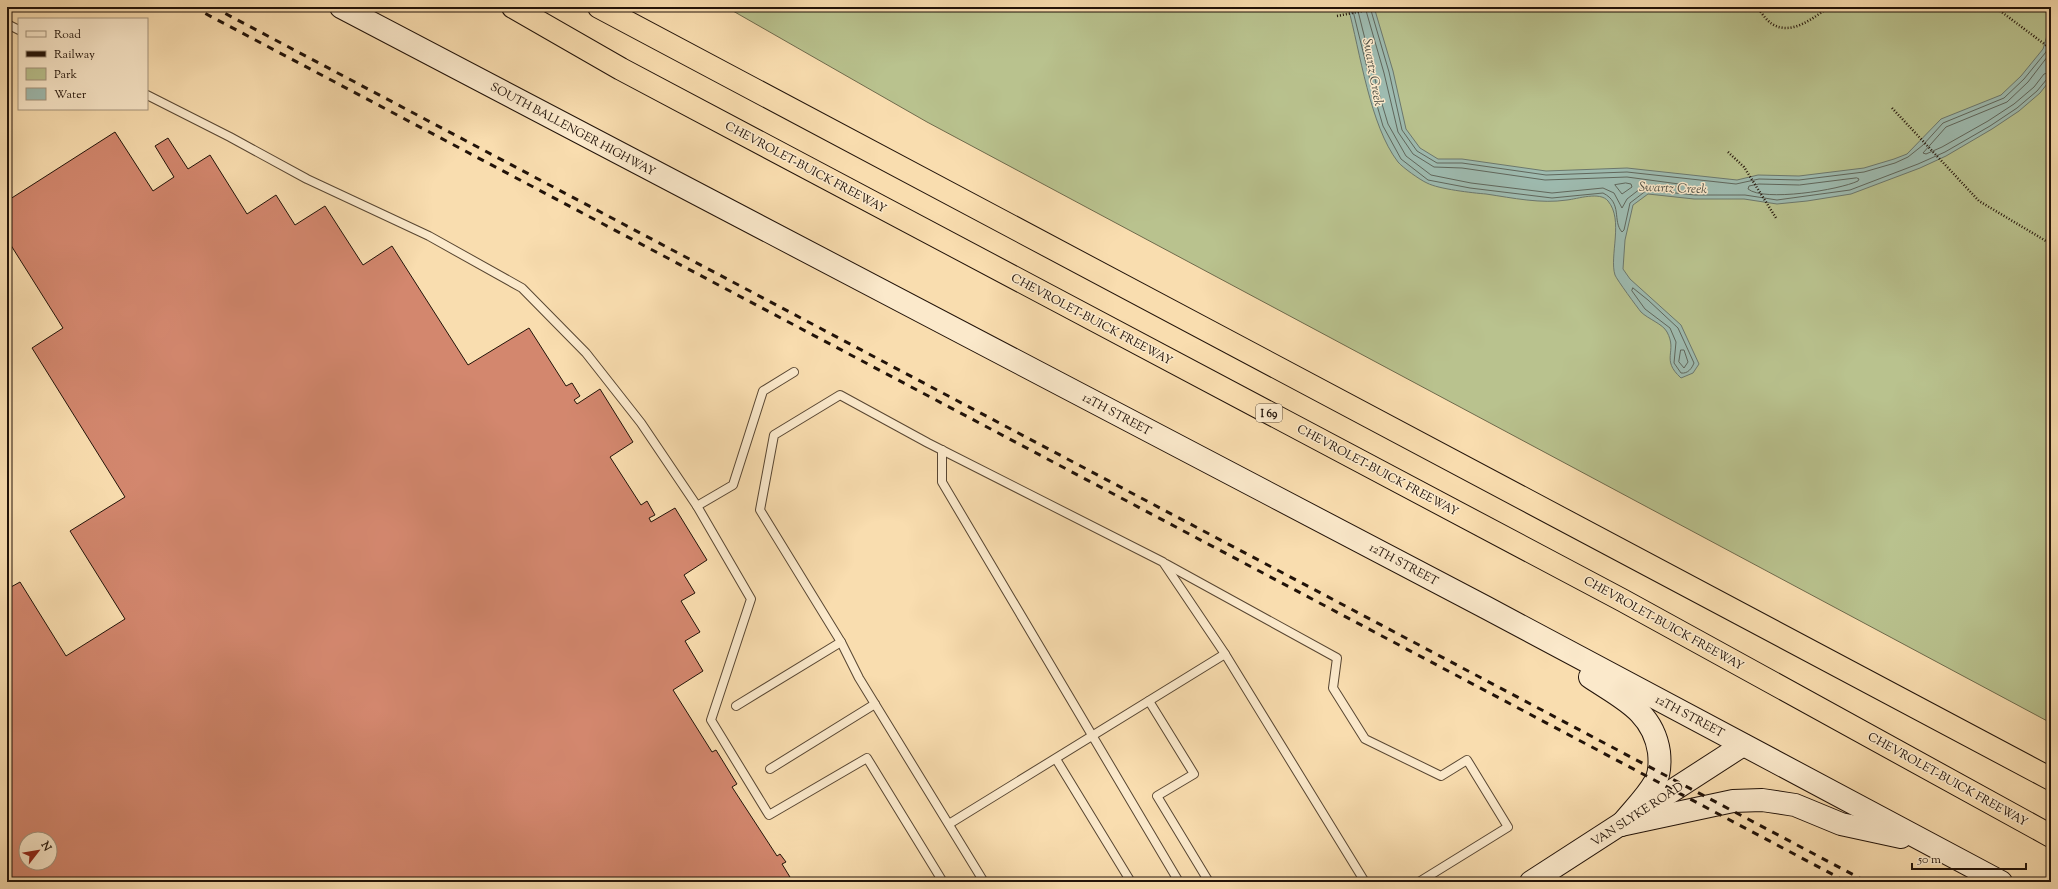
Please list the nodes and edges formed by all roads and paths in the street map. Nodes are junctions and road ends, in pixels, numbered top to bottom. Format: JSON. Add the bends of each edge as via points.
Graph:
{"nodes":[{"id":1,"x":341,"y":7,"type":"edge"},
{"id":2,"x":513,"y":7,"type":"edge"},
{"id":3,"x":599,"y":7,"type":"edge"},
{"id":4,"x":1383,"y":7,"type":"edge"},
{"id":5,"x":1757,"y":7,"type":"edge"},
{"id":6,"x":1829,"y":7,"type":"edge"},
{"id":7,"x":1995,"y":7,"type":"edge"},
{"id":8,"x":1337,"y":16,"type":"dead end"},
{"id":9,"x":7,"y":24,"type":"edge"},
{"id":10,"x":18,"y":30,"type":"edge"},
{"id":11,"x":2051,"y":50,"type":"edge"},
{"id":12,"x":148,"y":96,"type":"edge"},
{"id":13,"x":1892,"y":108,"type":"dead end"},
{"id":14,"x":1728,"y":152,"type":"dead end"},
{"id":15,"x":1776,"y":218,"type":"dead end"},
{"id":16,"x":2051,"y":244,"type":"edge"},
{"id":17,"x":804,"y":250,"type":"joint"},
{"id":18,"x":794,"y":372,"type":"dead end"},
{"id":19,"x":942,"y":450,"type":"junction"},
{"id":20,"x":697,"y":506,"type":"junction"},
{"id":21,"x":1163,"y":562,"type":"junction"},
{"id":22,"x":1485,"y":607,"type":"junction"},
{"id":23,"x":841,"y":642,"type":"junction"},
{"id":24,"x":1225,"y":654,"type":"junction"},
{"id":25,"x":1149,"y":701,"type":"junction"},
{"id":26,"x":875,"y":704,"type":"junction"},
{"id":27,"x":736,"y":706,"type":"dead end"},
{"id":28,"x":1093,"y":736,"type":"junction"},
{"id":29,"x":1743,"y":745,"type":"junction"},
{"id":30,"x":1056,"y":759,"type":"junction"},
{"id":31,"x":770,"y":769,"type":"dead end"},
{"id":32,"x":2051,"y":779,"type":"edge"},
{"id":33,"x":949,"y":824,"type":"junction"},
{"id":34,"x":1620,"y":825,"type":"junction"},
{"id":35,"x":2051,"y":836,"type":"edge"},
{"id":36,"x":1927,"y":843,"type":"junction"},
{"id":37,"x":943,"y":882,"type":"edge"},
{"id":38,"x":984,"y":882,"type":"edge"},
{"id":39,"x":1131,"y":882,"type":"edge"},
{"id":40,"x":1180,"y":882,"type":"edge"},
{"id":41,"x":1209,"y":882,"type":"edge"},
{"id":42,"x":1364,"y":882,"type":"edge"},
{"id":43,"x":1418,"y":882,"type":"edge"},
{"id":44,"x":1531,"y":882,"type":"edge"},
{"id":45,"x":2001,"y":882,"type":"edge"}],
"edges":[{"from":1,"to":17,"type":"street","name":"SOUTH BALLENGER HIGHWAY"},
{"from":2,"to":35,"type":"highway","name":"CHEVROLET-BUICK FREEWAY","number":"I 69","via":[[621,69],[1622,600]]},
{"from":3,"to":32,"type":"highway"},
{"from":4,"to":8,"type":"path"},
{"from":5,"to":6,"type":"path","via":[[1771,24],[1785,28],[1795,27]]},
{"from":7,"to":11,"type":"path"},
{"from":9,"to":10,"type":"lane"},
{"from":12,"to":20,"type":"lane","via":[[307,179],[429,236],[522,288],[586,353],[641,423]]},
{"from":13,"to":16,"type":"path","via":[[1979,200]]},
{"from":14,"to":15,"type":"path","via":[[1744,167]]},
{"from":17,"to":22,"type":"street","name":"12TH STREET"},
{"from":18,"to":20,"type":"lane","via":[[763,391],[733,484]]},
{"from":19,"to":21,"type":"lane"},
{"from":19,"to":23,"type":"lane","via":[[840,395],[774,435],[760,510]]},
{"from":19,"to":28,"type":"lane","via":[[942,482]]},
{"from":20,"to":37,"type":"lane","via":[[751,599],[711,720],[769,815],[867,758]]},
{"from":21,"to":24,"type":"lane"},
{"from":21,"to":43,"type":"lane","via":[[1337,658],[1333,688],[1365,738],[1441,776],[1467,760],[1508,827]]},
{"from":22,"to":29,"type":"street","name":"12TH STREET"},
{"from":22,"to":34,"type":"street","via":[[1634,707],[1648,721],[1657,737],[1659,772],[1655,782]]},
{"from":23,"to":26,"type":"lane"},
{"from":23,"to":27,"type":"lane"},
{"from":24,"to":25,"type":"lane"},
{"from":24,"to":42,"type":"lane"},
{"from":25,"to":28,"type":"lane"},
{"from":25,"to":41,"type":"lane","via":[[1194,774],[1157,796]]},
{"from":26,"to":31,"type":"lane"},
{"from":26,"to":33,"type":"lane"},
{"from":28,"to":30,"type":"lane"},
{"from":28,"to":40,"type":"lane"},
{"from":29,"to":34,"type":"street","name":"VAN SLYKE ROAD"},
{"from":29,"to":36,"type":"street","name":"12TH STREET"},
{"from":30,"to":33,"type":"lane"},
{"from":30,"to":39,"type":"lane"},
{"from":33,"to":38,"type":"lane"},
{"from":34,"to":36,"type":"street","via":[[1734,802],[1762,800],[1795,805],[1841,824]]},
{"from":34,"to":44,"type":"street","name":"VAN SLYKE ROAD"},
{"from":36,"to":45,"type":"street","name":"12TH STREET"}]}
